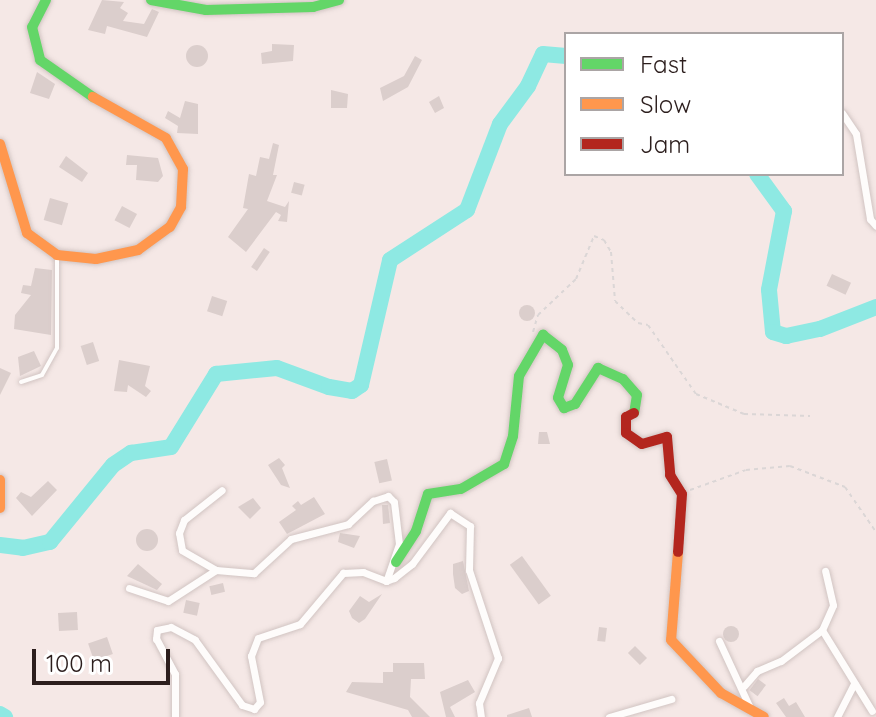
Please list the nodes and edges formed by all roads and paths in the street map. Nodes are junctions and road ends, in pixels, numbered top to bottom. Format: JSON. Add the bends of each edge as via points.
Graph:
{"nodes":[{"id":1,"x":46,"y":0,"type":"edge"},
{"id":2,"x":151,"y":0,"type":"edge"},
{"id":3,"x":339,"y":0,"type":"edge"},
{"id":4,"x":207,"y":5,"type":"edge"},
{"id":5,"x":844,"y":116,"type":"edge"},
{"id":6,"x":0,"y":144,"type":"edge"},
{"id":7,"x":876,"y":226,"type":"edge"},
{"id":8,"x":57,"y":255,"type":"junction"},
{"id":9,"x":536,"y":345,"type":"junction"},
{"id":10,"x":21,"y":382,"type":"dead end"},
{"id":11,"x":810,"y":416,"type":"dead end"},
{"id":12,"x":0,"y":480,"type":"edge"},
{"id":13,"x":222,"y":490,"type":"dead end"},
{"id":14,"x":682,"y":494,"type":"junction"},
{"id":15,"x":0,"y":508,"type":"edge"},
{"id":16,"x":876,"y":532,"type":"edge"},
{"id":17,"x":396,"y":562,"type":"junction"},
{"id":18,"x":216,"y":570,"type":"junction"},
{"id":19,"x":825,"y":571,"type":"dead end"},
{"id":20,"x":386,"y":581,"type":"junction"},
{"id":21,"x":129,"y":588,"type":"dead end"},
{"id":22,"x":822,"y":630,"type":"junction"},
{"id":23,"x":719,"y":641,"type":"dead end"},
{"id":24,"x":854,"y":683,"type":"junction"},
{"id":25,"x":744,"y":686,"type":"junction"},
{"id":26,"x":671,"y":699,"type":"dead end"},
{"id":27,"x":751,"y":710,"type":"junction"},
{"id":28,"x":872,"y":711,"type":"dead end"},
{"id":29,"x":175,"y":717,"type":"edge"},
{"id":30,"x":481,"y":717,"type":"edge"},
{"id":31,"x":609,"y":717,"type":"edge"},
{"id":32,"x":764,"y":717,"type":"edge"},
{"id":33,"x":837,"y":717,"type":"edge"}],
"edges":[{"from":1,"to":8,"type":"street","via":[[32,27],[40,60],[65,82],[158,131],[176,152],[184,184],[170,227],[138,250],[96,259]]},
{"from":2,"to":4,"type":"street"},
{"from":3,"to":4,"type":"street","via":[[313,7]]},
{"from":5,"to":7,"type":"street","via":[[856,134],[870,219]]},
{"from":6,"to":8,"type":"street","via":[[27,233]]},
{"from":8,"to":10,"type":"lane","via":[[57,348],[42,375]]},
{"from":9,"to":11,"type":"path","via":[[533,324],[576,279],[594,236],[611,252],[615,301],[638,323],[648,325],[696,394],[744,414]]},
{"from":9,"to":14,"type":"street","via":[[543,335],[562,350],[568,365],[558,398],[564,408],[575,404],[598,368],[633,388],[637,395],[634,413],[626,417],[626,433],[642,444],[667,437],[670,475]]},
{"from":9,"to":17,"type":"street","via":[[531,363],[519,376],[504,464],[461,489],[428,494],[416,531]]},
{"from":12,"to":15,"type":"street"},
{"from":13,"to":18,"type":"street","via":[[184,520],[179,533],[182,550]]},
{"from":14,"to":16,"type":"path","via":[[736,472],[790,466],[845,487]]},
{"from":14,"to":27,"type":"street","via":[[671,640],[721,693]]},
{"from":17,"to":18,"type":"street","via":[[397,514],[388,496],[373,501],[348,524],[291,539],[254,573]]},
{"from":17,"to":20,"type":"street"},
{"from":18,"to":21,"type":"street","via":[[168,601]]},
{"from":19,"to":22,"type":"street","via":[[833,605]]},
{"from":20,"to":29,"type":"street","via":[[363,572],[343,573],[300,624],[258,638],[251,656],[260,702],[254,709],[242,705],[195,640],[171,627],[157,630],[156,639],[175,674]]},
{"from":20,"to":30,"type":"street","via":[[412,564],[442,517],[456,513],[465,518],[470,526],[469,570],[498,658],[479,703]]},
{"from":22,"to":24,"type":"street"},
{"from":22,"to":25,"type":"street","via":[[801,648],[757,671]]},
{"from":23,"to":25,"type":"street"},
{"from":24,"to":28,"type":"street"},
{"from":24,"to":33,"type":"street"},
{"from":25,"to":27,"type":"street"},
{"from":26,"to":31,"type":"street"},
{"from":27,"to":32,"type":"street"}]}
